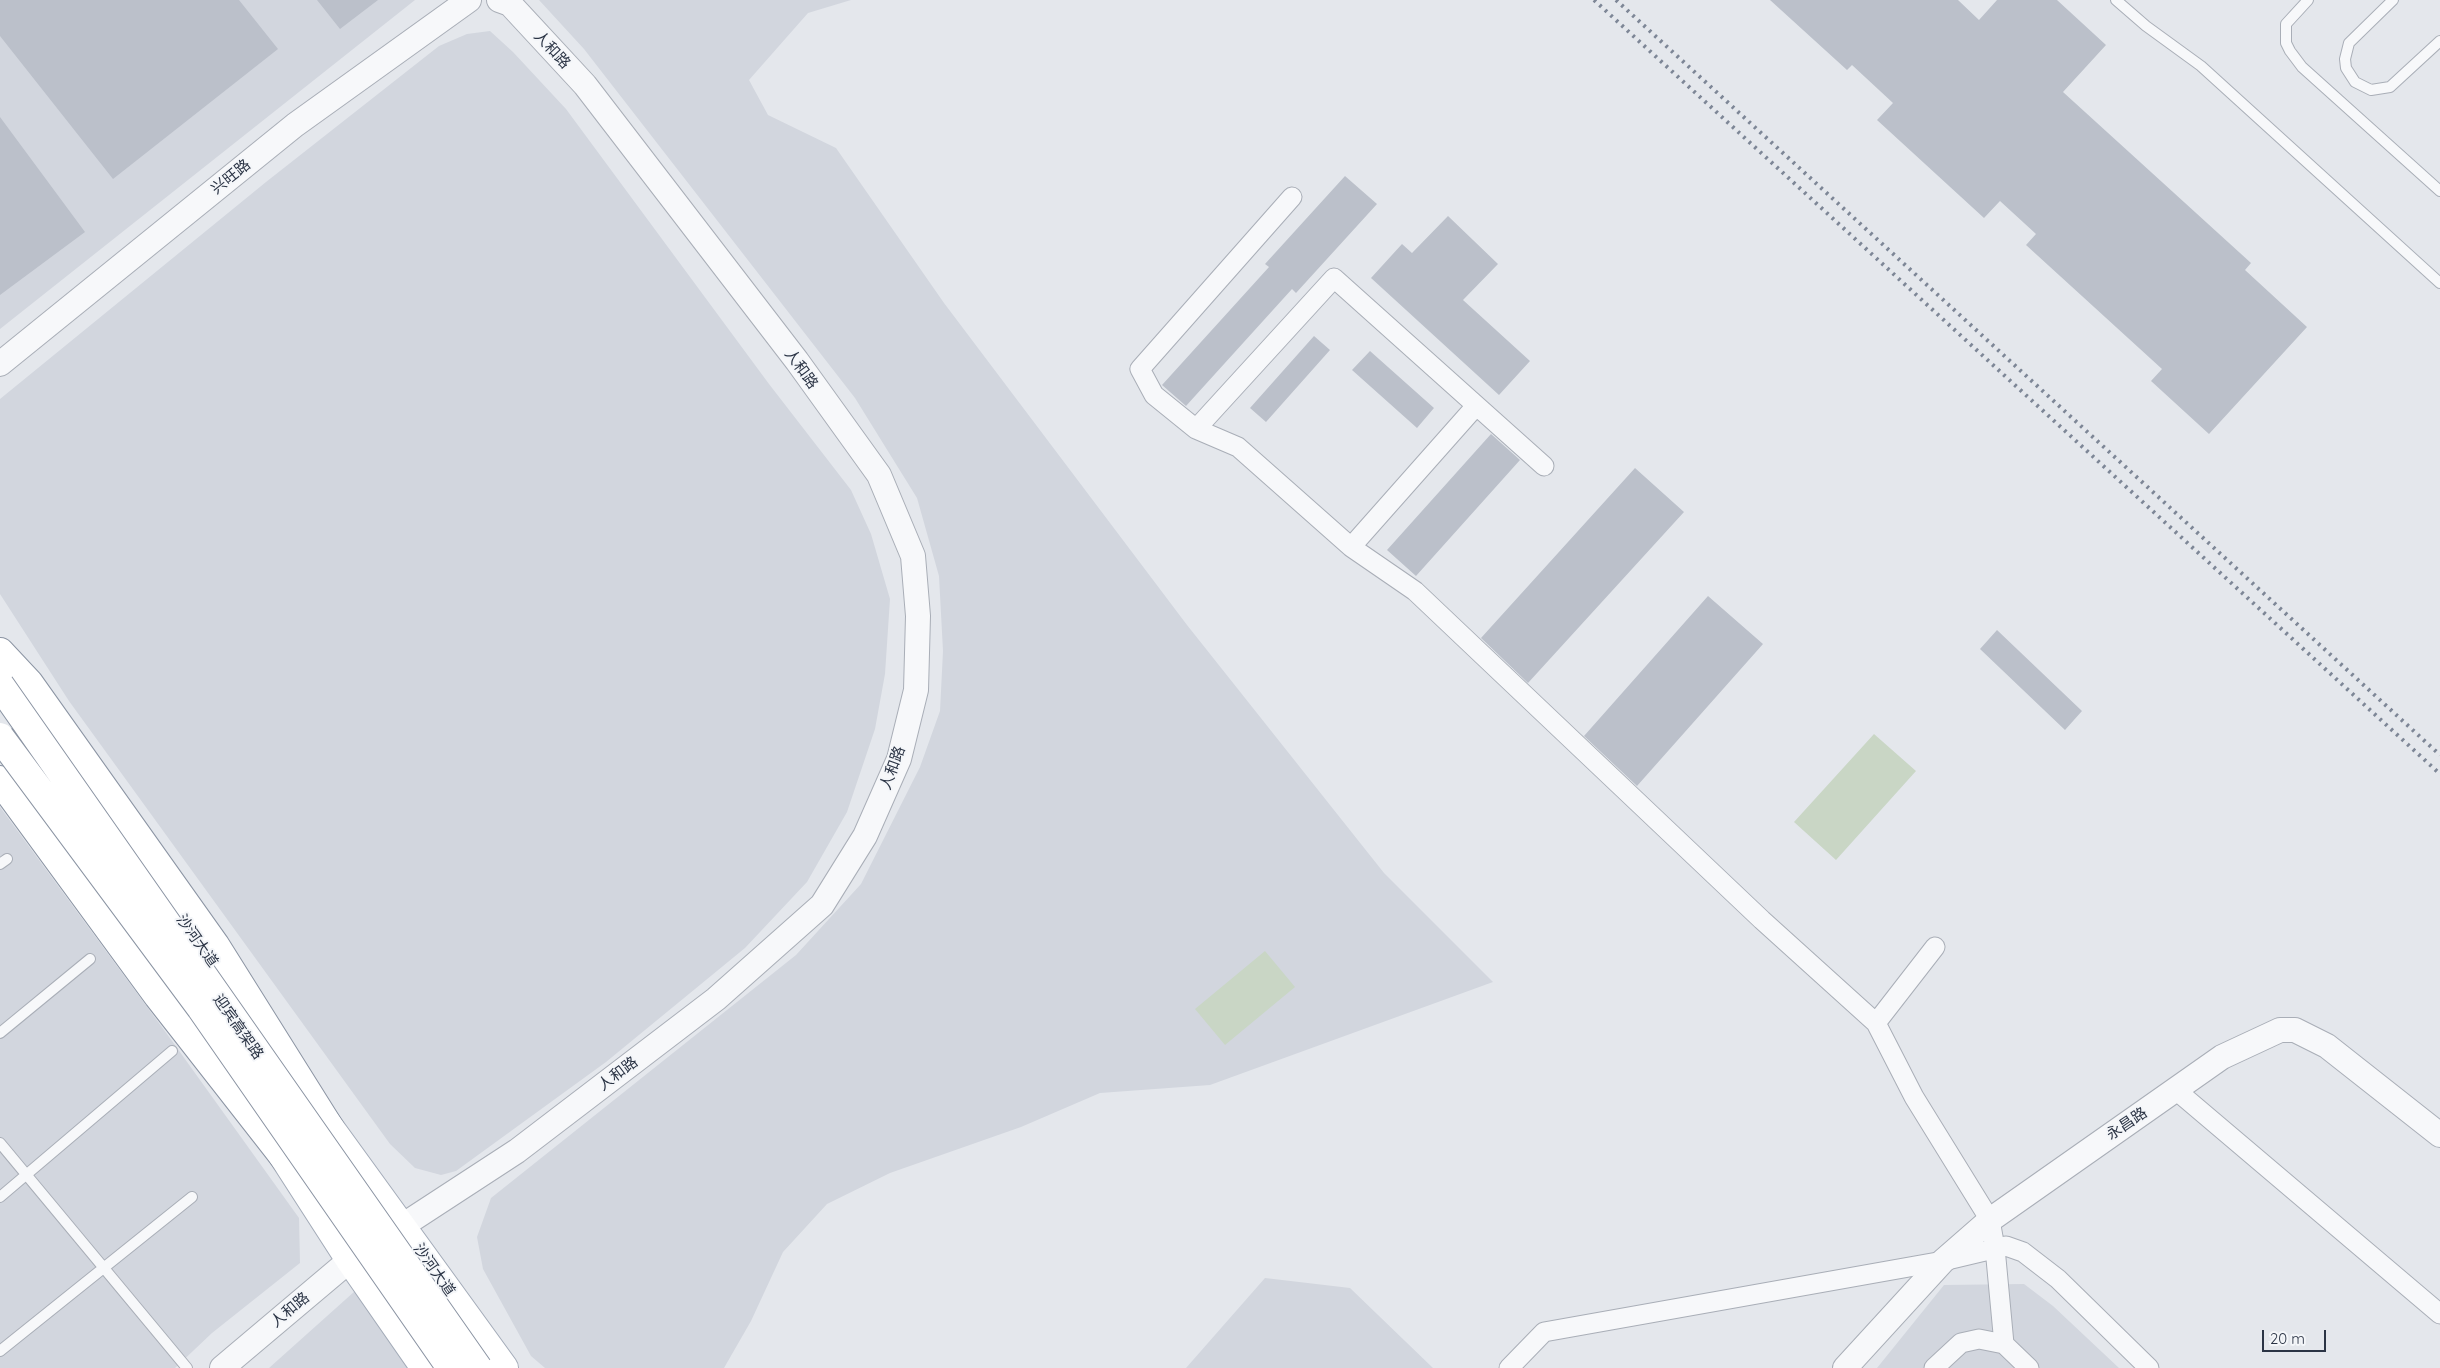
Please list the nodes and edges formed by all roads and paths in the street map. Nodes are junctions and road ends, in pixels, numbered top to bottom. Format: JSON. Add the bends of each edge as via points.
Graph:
{"nodes":[{"id":1,"x":466,"y":0,"type":"edge"},
{"id":2,"x":499,"y":0,"type":"edge"},
{"id":3,"x":2116,"y":0,"type":"edge"},
{"id":4,"x":2308,"y":0,"type":"edge"},
{"id":5,"x":2393,"y":0,"type":"edge"},
{"id":6,"x":2440,"y":41,"type":"edge"},
{"id":7,"x":2440,"y":191,"type":"edge"},
{"id":8,"x":1292,"y":197,"type":"dead end"},
{"id":9,"x":2440,"y":283,"type":"edge"},
{"id":10,"x":0,"y":364,"type":"edge"},
{"id":11,"x":1475,"y":407,"type":"junction"},
{"id":12,"x":1196,"y":429,"type":"junction"},
{"id":13,"x":1544,"y":466,"type":"dead end"},
{"id":14,"x":1351,"y":547,"type":"junction"},
{"id":15,"x":0,"y":652,"type":"edge"},
{"id":16,"x":0,"y":658,"type":"edge"},
{"id":17,"x":0,"y":686,"type":"edge"},
{"id":18,"x":0,"y":737,"type":"edge"},
{"id":19,"x":0,"y":764,"type":"edge"},
{"id":20,"x":0,"y":780,"type":"edge"},
{"id":21,"x":1935,"y":947,"type":"dead end"},
{"id":22,"x":90,"y":959,"type":"dead end"},
{"id":23,"x":1876,"y":1023,"type":"junction"},
{"id":24,"x":0,"y":1033,"type":"edge"},
{"id":25,"x":172,"y":1051,"type":"dead end"},
{"id":26,"x":2177,"y":1090,"type":"junction"},
{"id":27,"x":331,"y":1130,"type":"junction"},
{"id":28,"x":2440,"y":1135,"type":"edge"},
{"id":29,"x":0,"y":1143,"type":"edge"},
{"id":30,"x":287,"y":1161,"type":"junction"},
{"id":31,"x":26,"y":1175,"type":"junction"},
{"id":32,"x":0,"y":1197,"type":"edge"},
{"id":33,"x":192,"y":1197,"type":"dead end"},
{"id":34,"x":1990,"y":1220,"type":"junction"},
{"id":35,"x":403,"y":1226,"type":"junction"},
{"id":36,"x":1995,"y":1248,"type":"junction"},
{"id":37,"x":350,"y":1260,"type":"junction"},
{"id":38,"x":1944,"y":1260,"type":"junction"},
{"id":39,"x":103,"y":1266,"type":"junction"},
{"id":40,"x":2440,"y":1314,"type":"edge"},
{"id":41,"x":2004,"y":1344,"type":"junction"},
{"id":42,"x":0,"y":1351,"type":"edge"},
{"id":43,"x":187,"y":1368,"type":"edge"},
{"id":44,"x":222,"y":1368,"type":"edge"},
{"id":45,"x":425,"y":1368,"type":"edge"},
{"id":46,"x":451,"y":1368,"type":"edge"},
{"id":47,"x":478,"y":1368,"type":"edge"},
{"id":48,"x":504,"y":1368,"type":"edge"},
{"id":49,"x":1509,"y":1368,"type":"edge"},
{"id":50,"x":1845,"y":1368,"type":"edge"},
{"id":51,"x":1934,"y":1368,"type":"edge"},
{"id":52,"x":2029,"y":1368,"type":"edge"},
{"id":53,"x":2149,"y":1368,"type":"edge"}],
"edges":[{"from":1,"to":10,"type":"street","name":"兴旺路","via":[[296,125]]},
{"from":2,"to":35,"type":"street","name":"人和路","via":[[510,4],[585,85],[879,475],[913,556],[918,616],[916,690],[899,759],[865,836],[822,905],[708,1005],[517,1151]]},
{"from":3,"to":9,"type":"lane","via":[[2201,66]]},
{"from":4,"to":7,"type":"lane","via":[[2286,24],[2286,43],[2290,51],[2302,67]]},
{"from":5,"to":6,"type":"lane","via":[[2349,43],[2346,68],[2355,82],[2371,90],[2390,87]]},
{"from":8,"to":12,"type":"street","via":[[1140,369],[1154,395]]},
{"from":11,"to":12,"type":"street","via":[[1334,278]]},
{"from":11,"to":13,"type":"street"},
{"from":11,"to":14,"type":"street"},
{"from":12,"to":14,"type":"street","via":[[1238,447]]},
{"from":14,"to":23,"type":"street","via":[[1415,591],[1762,920]]},
{"from":15,"to":27,"type":"main road","via":[[29,683],[215,945]]},
{"from":16,"to":27,"type":"main road","name":"沙河大道"},
{"from":17,"to":47,"type":"main road","name":"迎宾高架路","bridge":true},
{"from":18,"to":46,"type":"main road","name":"迎宾高架路","bridge":true,"via":[[201,1008]]},
{"from":19,"to":30,"type":"main road","via":[[187,1014]]},
{"from":20,"to":30,"type":"main road","via":[[158,996]]},
{"from":21,"to":23,"type":"street"},
{"from":22,"to":24,"type":"lane"},
{"from":23,"to":34,"type":"street","via":[[1914,1097]]},
{"from":25,"to":31,"type":"lane"},
{"from":26,"to":28,"type":"street","name":"永昌路","via":[[2222,1057],[2280,1030],[2295,1030],[2327,1046]]},
{"from":26,"to":34,"type":"street","name":"永昌路"},
{"from":26,"to":40,"type":"street"},
{"from":27,"to":35,"type":"main road","name":"沙河大道"},
{"from":29,"to":31,"type":"lane"},
{"from":30,"to":37,"type":"main road"},
{"from":31,"to":32,"type":"lane"},
{"from":31,"to":39,"type":"lane"},
{"from":33,"to":39,"type":"lane"},
{"from":34,"to":36,"type":"street"},
{"from":34,"to":38,"type":"street","name":"永昌路"},
{"from":35,"to":37,"type":"street","name":"人和路"},
{"from":35,"to":48,"type":"main road","name":"沙河大道"},
{"from":36,"to":38,"type":"street"},
{"from":36,"to":41,"type":"street"},
{"from":36,"to":53,"type":"street","via":[[2006,1246],[2023,1252],[2058,1279]]},
{"from":37,"to":44,"type":"street","name":"人和路"},
{"from":37,"to":45,"type":"main road"},
{"from":38,"to":49,"type":"street","via":[[1544,1332]]},
{"from":38,"to":50,"type":"street","name":"永昌路"},
{"from":39,"to":42,"type":"lane"},
{"from":39,"to":43,"type":"lane"},
{"from":41,"to":51,"type":"street","via":[[1979,1339],[1961,1343]]},
{"from":41,"to":52,"type":"street"}]}
